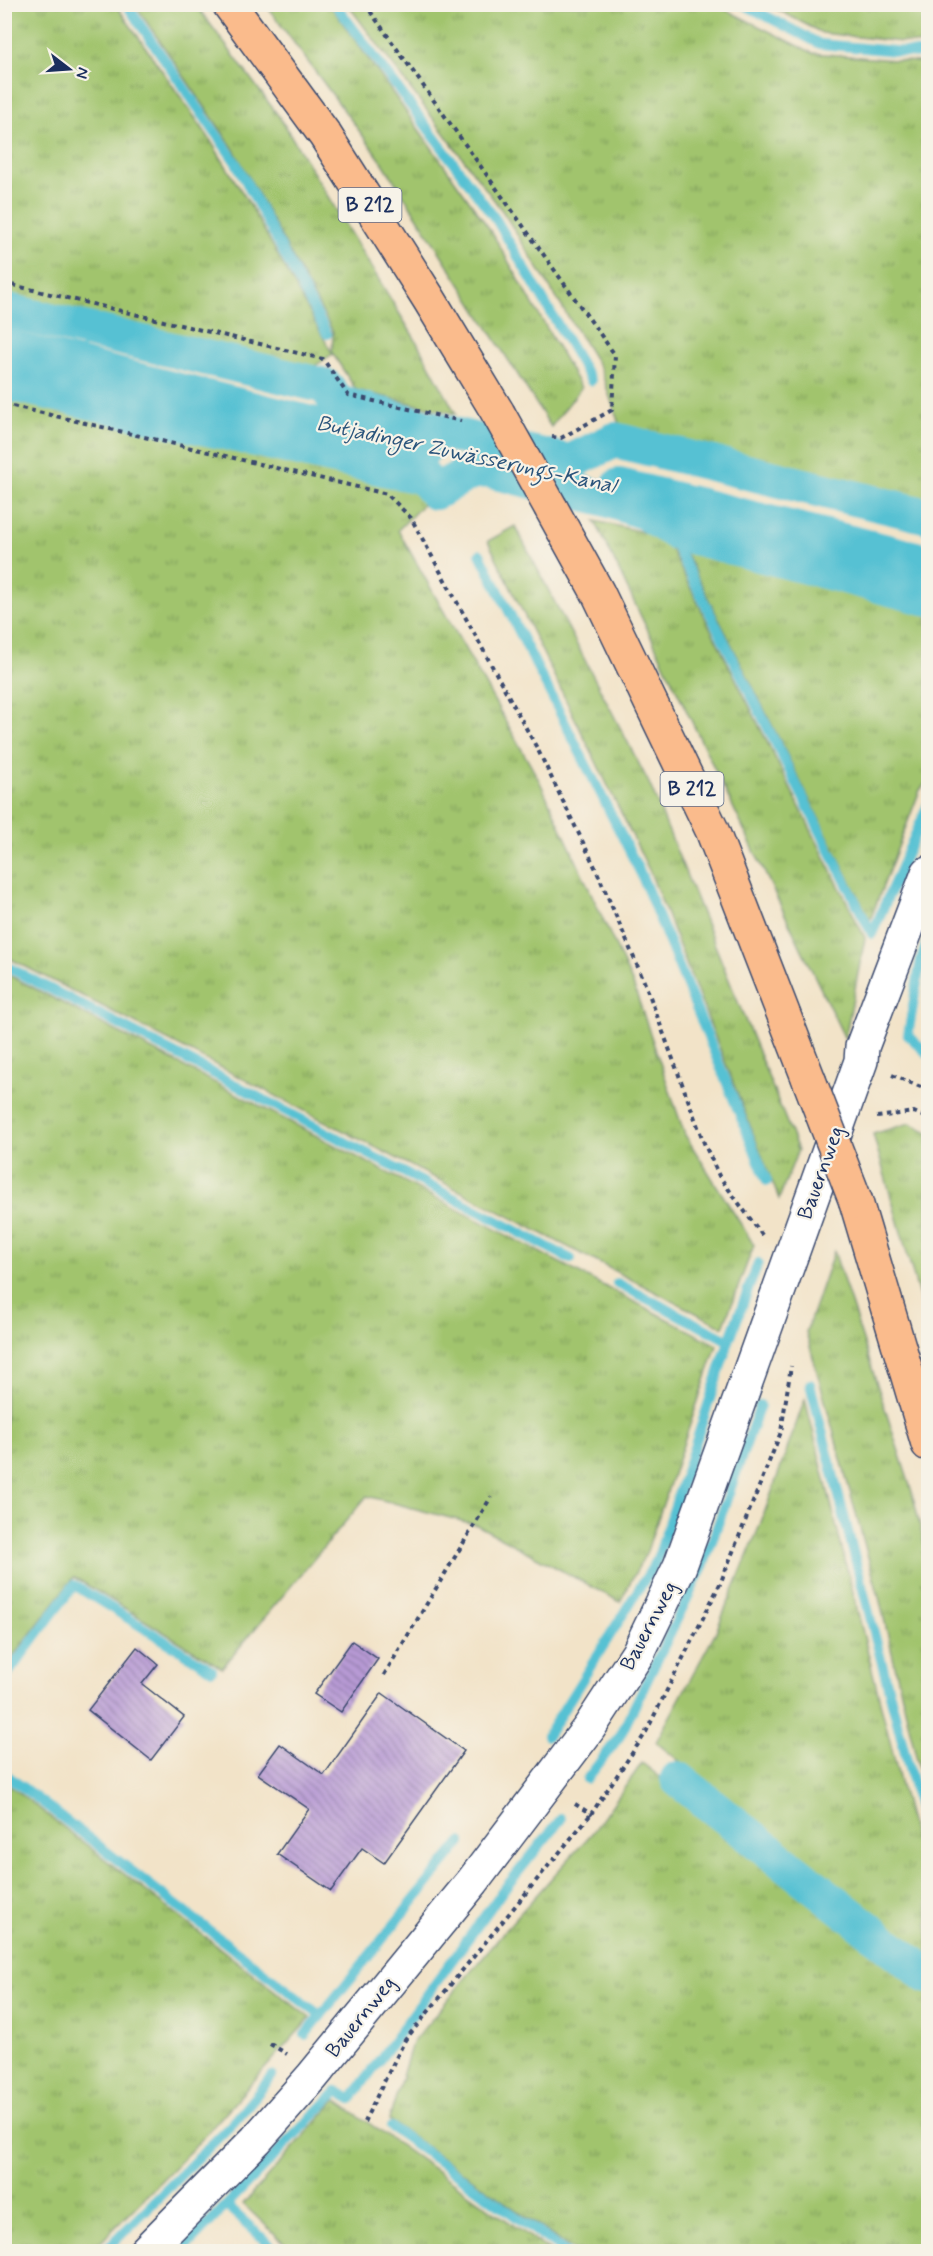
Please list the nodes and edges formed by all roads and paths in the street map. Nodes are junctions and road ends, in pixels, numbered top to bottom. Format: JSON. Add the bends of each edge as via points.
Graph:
{"nodes":[{"id":1,"x":229,"y":4,"type":"edge"},
{"id":2,"x":365,"y":4,"type":"edge"},
{"id":3,"x":4,"y":283,"type":"edge"},
{"id":4,"x":323,"y":359,"type":"dead end"},
{"id":5,"x":4,"y":404,"type":"edge"},
{"id":6,"x":612,"y":410,"type":"dead end"},
{"id":7,"x":928,"y":873,"type":"edge"},
{"id":8,"x":793,"y":1253,"type":"junction"},
{"id":9,"x":928,"y":1444,"type":"edge"},
{"id":10,"x":491,"y":1497,"type":"dead end"},
{"id":11,"x":384,"y":1675,"type":"dead end"},
{"id":12,"x":591,"y":1814,"type":"dead end"},
{"id":13,"x":364,"y":2122,"type":"dead end"},
{"id":14,"x":146,"y":2252,"type":"edge"}],
"edges":[{"from":1,"to":9,"type":"main road","number":"B 212","bridge":true,"via":[[325,135],[429,298],[598,593],[712,830],[809,1080],[856,1202]]},
{"from":2,"to":6,"type":"path","via":[[615,355]]},
{"from":3,"to":4,"type":"path"},
{"from":5,"to":8,"type":"path","via":[[387,494],[411,518],[538,750],[595,867],[646,986],[719,1176],[769,1243]]},
{"from":7,"to":8,"type":"street","name":"Bauernweg","via":[[862,1047],[861,1061]]},
{"from":8,"to":14,"type":"street","name":"Bauernweg","via":[[680,1566],[638,1653],[589,1728],[473,1881],[312,2077]]},
{"from":10,"to":11,"type":"path"},
{"from":12,"to":13,"type":"path","via":[[405,2040]]}]}
